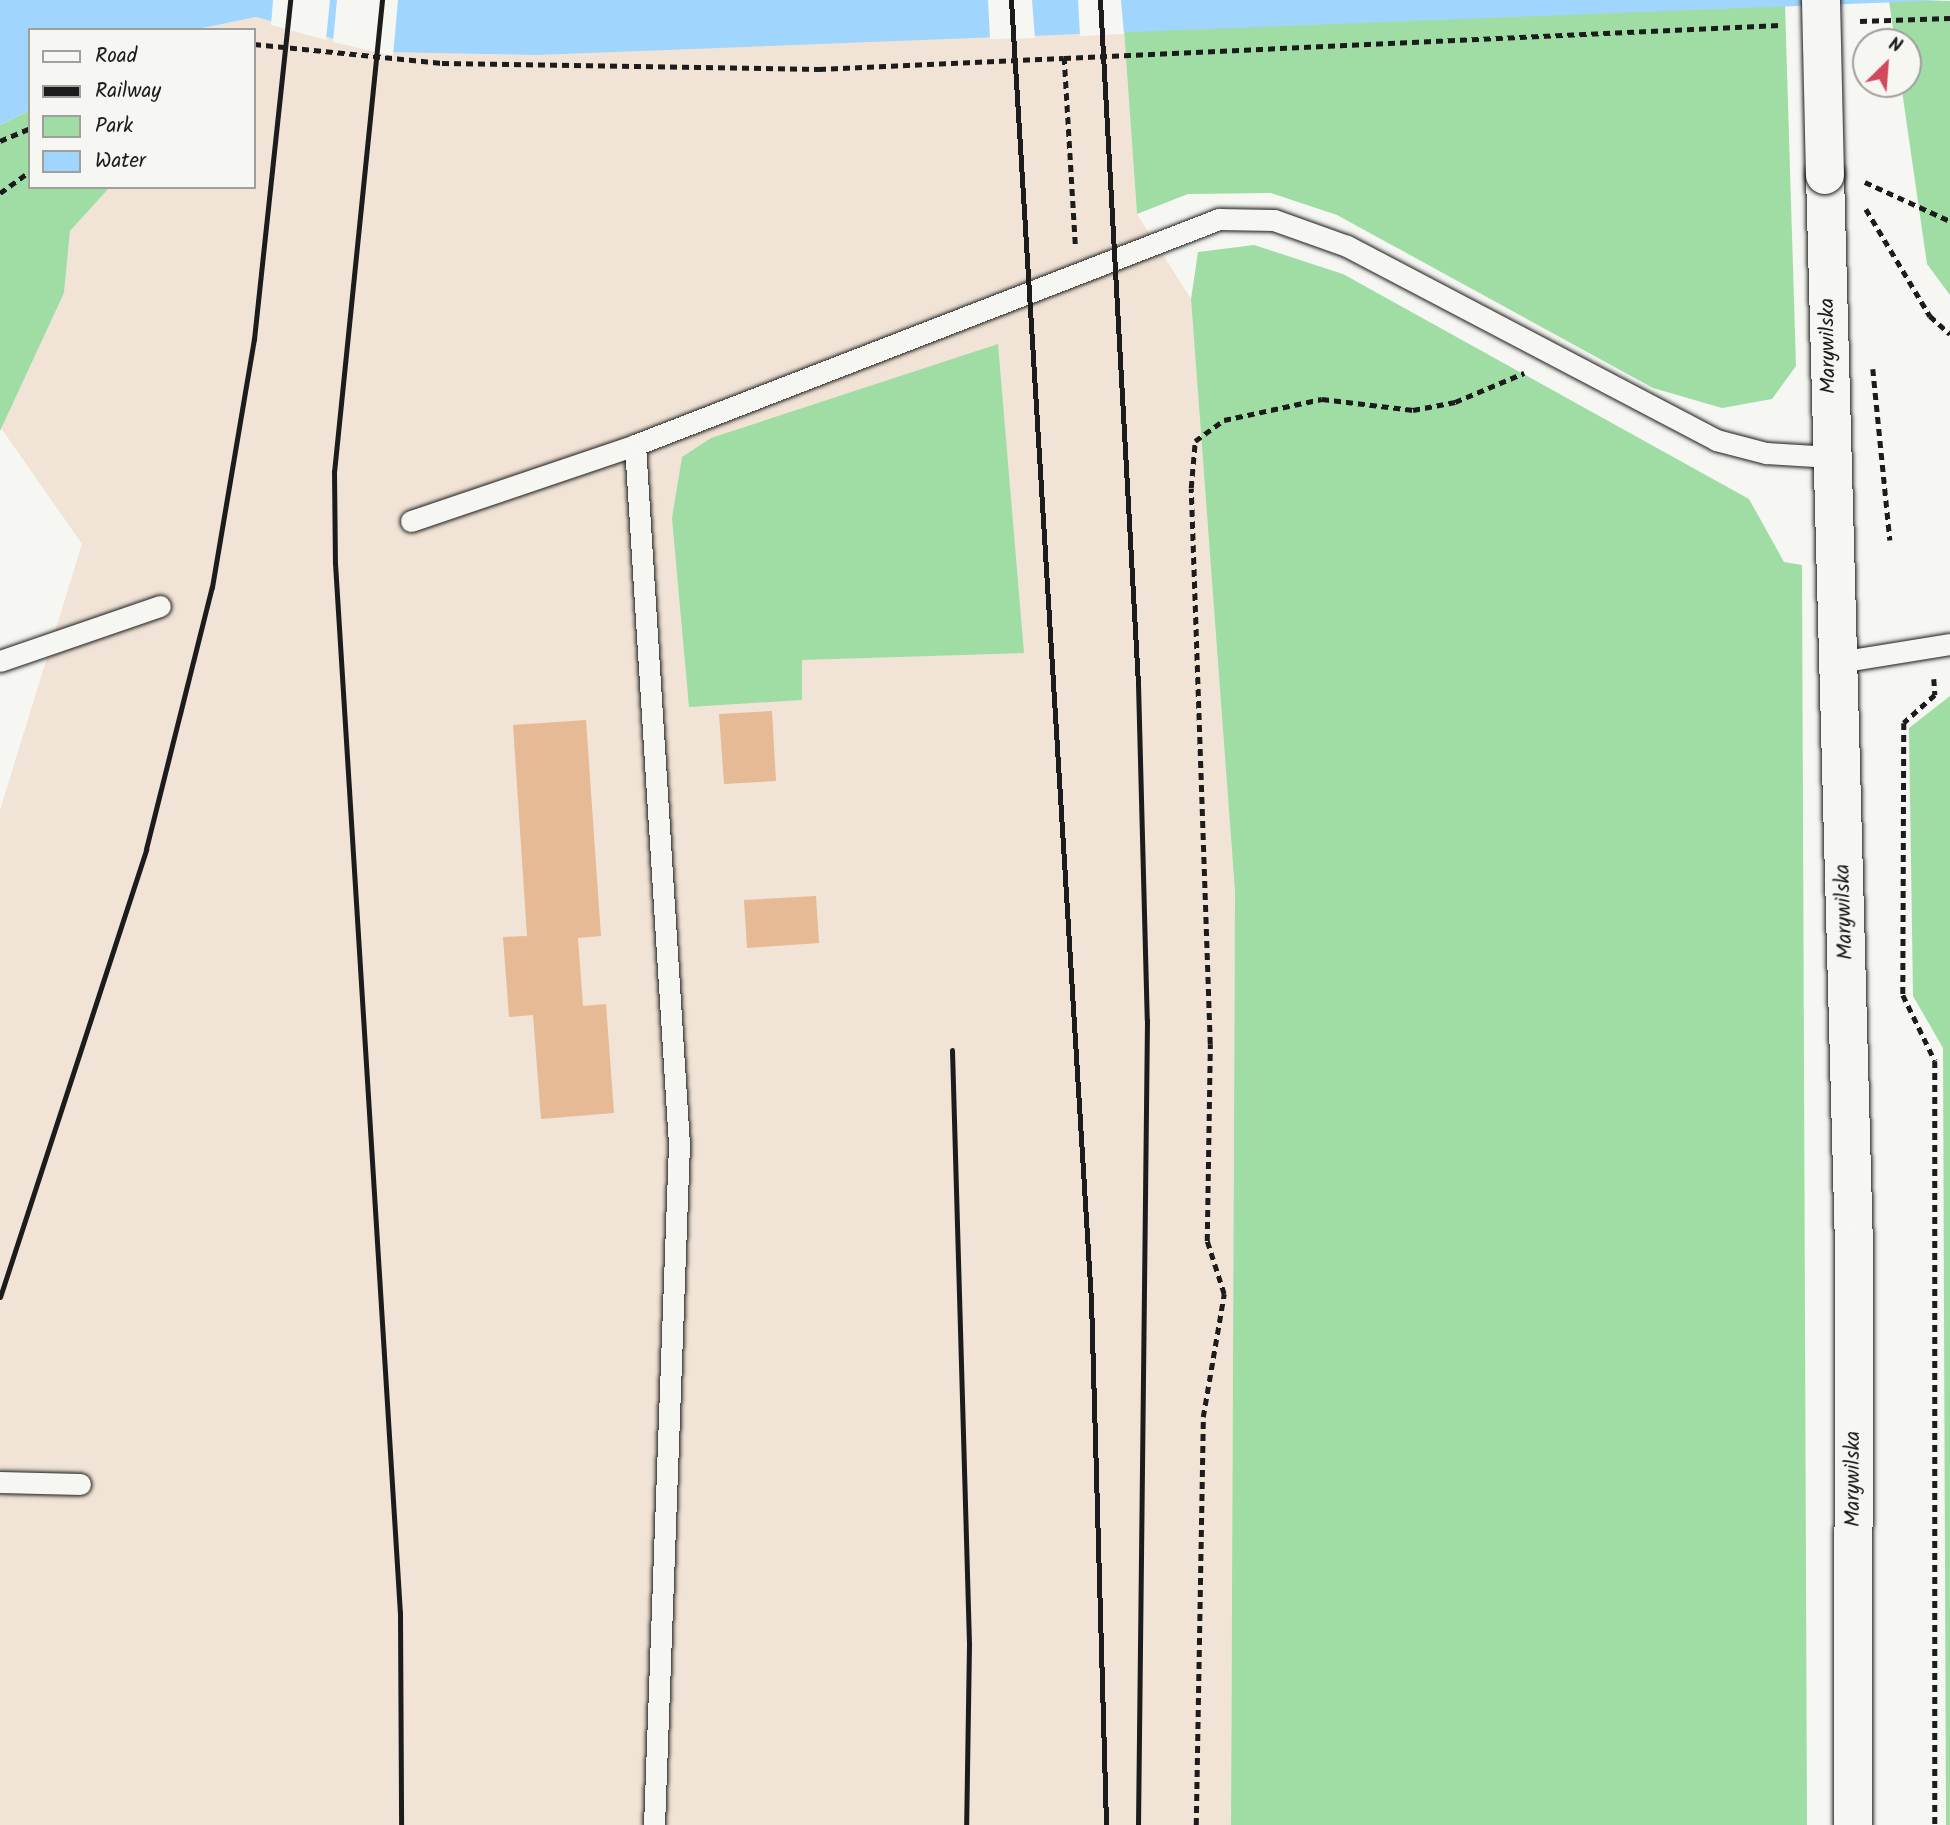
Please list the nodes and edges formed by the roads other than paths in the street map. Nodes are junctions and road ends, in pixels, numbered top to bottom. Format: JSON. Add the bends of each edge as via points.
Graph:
{"nodes":[{"id":1,"x":1822,"y":15,"type":"edge"},
{"id":2,"x":635,"y":445,"type":"junction"},
{"id":3,"x":1831,"y":457,"type":"junction"},
{"id":4,"x":411,"y":521,"type":"dead end"},
{"id":5,"x":160,"y":606,"type":"dead end"},
{"id":6,"x":1950,"y":644,"type":"edge"},
{"id":7,"x":0,"y":661,"type":"edge"},
{"id":8,"x":1839,"y":662,"type":"junction"},
{"id":9,"x":0,"y":1482,"type":"edge"},
{"id":10,"x":80,"y":1484,"type":"dead end"},
{"id":11,"x":654,"y":1825,"type":"edge"},
{"id":12,"x":1853,"y":1825,"type":"edge"}],
"edges":[{"from":1,"to":3,"type":"main road","name":"Marywilska","bridge":true},
{"from":2,"to":3,"type":"lane","via":[[1183,228],[1219,219],[1274,220],[1347,246],[1716,440],[1766,453]]},
{"from":2,"to":4,"type":"lane"},
{"from":2,"to":11,"type":"lane","via":[[679,1144]]},
{"from":3,"to":8,"type":"main road","name":"Marywilska"},
{"from":5,"to":7,"type":"lane"},
{"from":6,"to":8,"type":"lane"},
{"from":8,"to":12,"type":"main road","name":"Marywilska","via":[[1854,1249]]},
{"from":9,"to":10,"type":"lane"}]}
